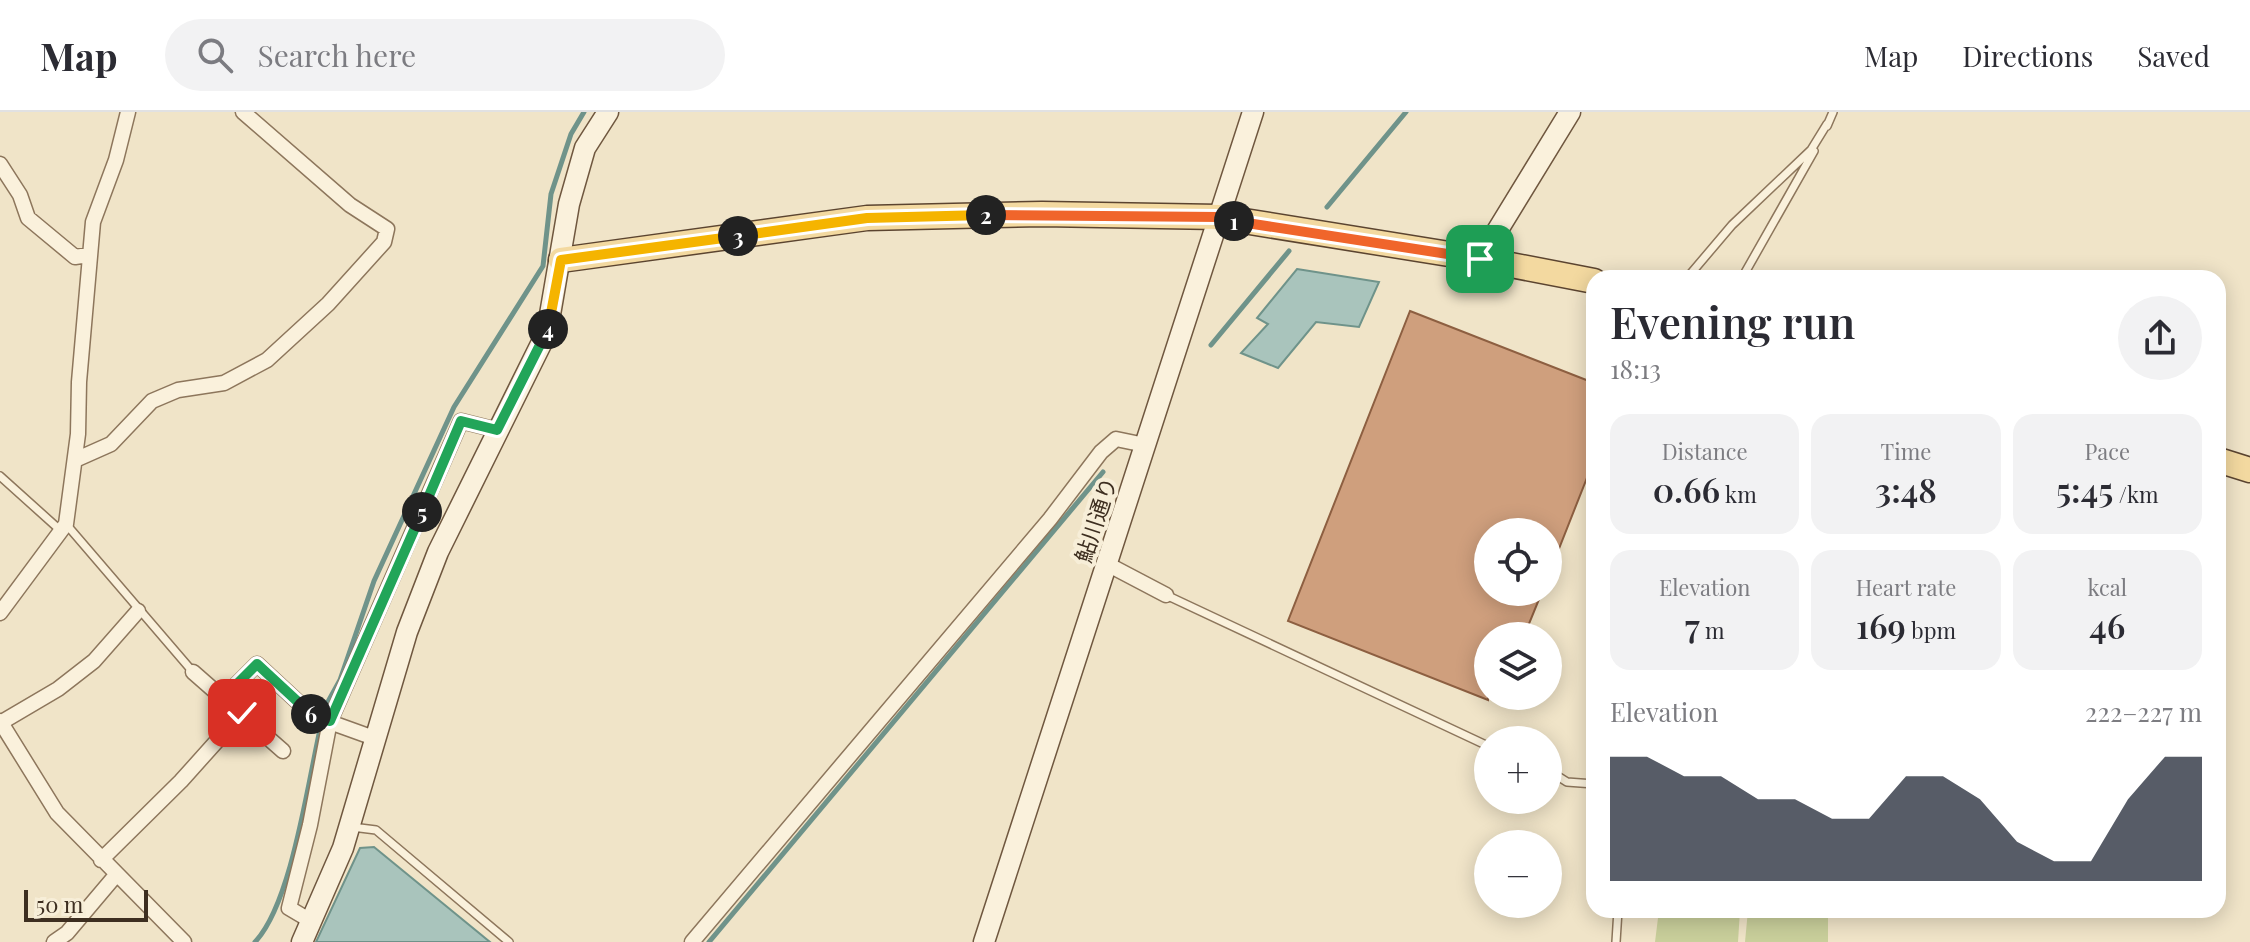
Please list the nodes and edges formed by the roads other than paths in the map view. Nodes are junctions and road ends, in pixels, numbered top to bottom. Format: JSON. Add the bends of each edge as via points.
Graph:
{"nodes":[{"id":1,"x":128,"y":112,"type":"edge"},
{"id":2,"x":243,"y":112,"type":"edge"},
{"id":3,"x":608,"y":112,"type":"edge"},
{"id":4,"x":1253,"y":112,"type":"edge"},
{"id":5,"x":1570,"y":112,"type":"edge"},
{"id":6,"x":1833,"y":112,"type":"edge"},
{"id":7,"x":1827,"y":124,"type":"junction"},
{"id":8,"x":0,"y":164,"type":"edge"},
{"id":9,"x":1219,"y":217,"type":"junction"},
{"id":10,"x":88,"y":255,"type":"junction"},
{"id":11,"x":1480,"y":259,"type":"junction"},
{"id":12,"x":561,"y":260,"type":"junction"},
{"id":13,"x":1694,"y":270,"type":"edge"},
{"id":14,"x":1746,"y":270,"type":"edge"},
{"id":15,"x":1586,"y":279,"type":"edge"},
{"id":16,"x":497,"y":430,"type":"junction"},
{"id":17,"x":1145,"y":445,"type":"junction"},
{"id":18,"x":75,"y":460,"type":"junction"},
{"id":19,"x":2226,"y":462,"type":"edge"},
{"id":20,"x":2250,"y":470,"type":"edge"},
{"id":21,"x":0,"y":476,"type":"edge"},
{"id":22,"x":63,"y":527,"type":"junction"},
{"id":23,"x":1107,"y":564,"type":"junction"},
{"id":24,"x":1166,"y":595,"type":"joint"},
{"id":25,"x":138,"y":611,"type":"junction"},
{"id":26,"x":0,"y":613,"type":"edge"},
{"id":27,"x":193,"y":672,"type":"joint"},
{"id":28,"x":224,"y":697,"type":"junction"},
{"id":29,"x":242,"y":713,"type":"junction"},
{"id":30,"x":330,"y":721,"type":"junction"},
{"id":31,"x":1,"y":722,"type":"edge"},
{"id":32,"x":374,"y":738,"type":"junction"},
{"id":33,"x":1474,"y":740,"type":"edge"},
{"id":34,"x":283,"y":751,"type":"dead end"},
{"id":35,"x":1562,"y":779,"type":"edge"},
{"id":36,"x":1586,"y":783,"type":"edge"},
{"id":37,"x":349,"y":827,"type":"junction"},
{"id":38,"x":101,"y":860,"type":"junction"},
{"id":39,"x":116,"y":875,"type":"junction"},
{"id":40,"x":1618,"y":918,"type":"edge"},
{"id":41,"x":311,"y":921,"type":"junction"},
{"id":42,"x":54,"y":942,"type":"edge"},
{"id":43,"x":184,"y":942,"type":"edge"},
{"id":44,"x":302,"y":942,"type":"edge"},
{"id":45,"x":509,"y":942,"type":"edge"},
{"id":46,"x":692,"y":942,"type":"edge"},
{"id":47,"x":984,"y":942,"type":"edge"},
{"id":48,"x":1616,"y":942,"type":"edge"}],
"edges":[{"from":1,"to":10,"type":"street","via":[[93,222]]},
{"from":2,"to":18,"type":"street","via":[[339,196],[387,229],[384,242],[267,360],[224,383],[178,390],[152,401],[111,444]]},
{"from":3,"to":12,"type":"street","via":[[585,148]]},
{"from":4,"to":9,"type":"street","name":"鮎川通り"},
{"from":5,"to":11,"type":"street"},
{"from":6,"to":7,"type":"lane"},
{"from":7,"to":13,"type":"lane","via":[[1811,150],[1732,225]]},
{"from":7,"to":14,"type":"lane"},
{"from":8,"to":10,"type":"street","via":[[28,218],[75,257]]},
{"from":9,"to":11,"type":"main road"},
{"from":9,"to":12,"type":"main road","via":[[867,218]]},
{"from":9,"to":17,"type":"street","name":"鮎川通り"},
{"from":10,"to":18,"type":"street"},
{"from":11,"to":15,"type":"main road"},
{"from":12,"to":16,"type":"street","via":[[547,332]]},
{"from":16,"to":30,"type":"street","via":[[461,421]]},
{"from":16,"to":32,"type":"street","via":[[438,552]]},
{"from":17,"to":23,"type":"street","name":"鮎川通り"},
{"from":17,"to":46,"type":"street","via":[[1116,439],[1101,452]]},
{"from":18,"to":22,"type":"street"},
{"from":19,"to":20,"type":"main road"},
{"from":21,"to":22,"type":"lane"},
{"from":22,"to":25,"type":"lane"},
{"from":22,"to":26,"type":"street"},
{"from":23,"to":24,"type":"street"},
{"from":23,"to":47,"type":"street","name":"鮎川通り"},
{"from":24,"to":33,"type":"lane"},
{"from":25,"to":27,"type":"lane"},
{"from":25,"to":31,"type":"street","via":[[94,661]]},
{"from":27,"to":28,"type":"street"},
{"from":28,"to":29,"type":"street"},
{"from":28,"to":30,"type":"street","via":[[257,664],[313,716]]},
{"from":29,"to":34,"type":"street"},
{"from":29,"to":38,"type":"street"},
{"from":30,"to":32,"type":"street"},
{"from":30,"to":41,"type":"street","via":[[289,908]]},
{"from":31,"to":38,"type":"street","via":[[57,813]]},
{"from":32,"to":37,"type":"street"},
{"from":35,"to":36,"type":"lane"},
{"from":37,"to":41,"type":"street"},
{"from":37,"to":45,"type":"lane","via":[[376,830]]},
{"from":38,"to":39,"type":"street"},
{"from":39,"to":42,"type":"street"},
{"from":39,"to":43,"type":"street"},
{"from":40,"to":48,"type":"lane"},
{"from":41,"to":44,"type":"street"}]}
